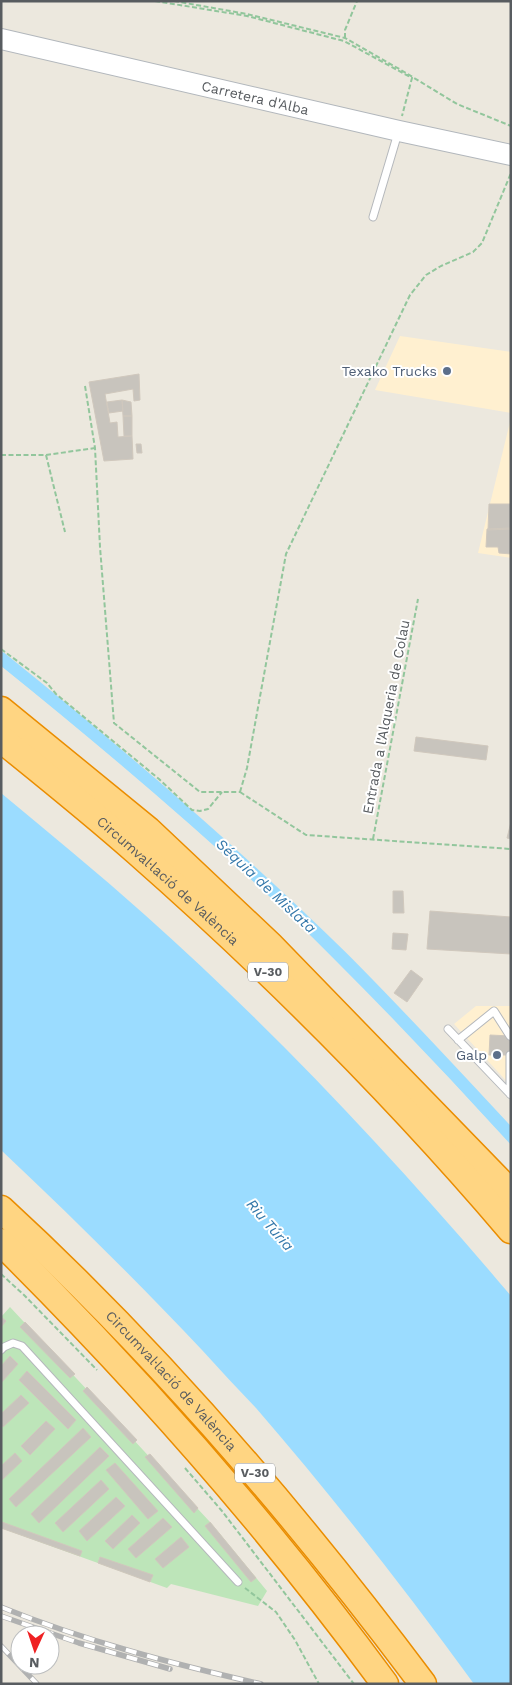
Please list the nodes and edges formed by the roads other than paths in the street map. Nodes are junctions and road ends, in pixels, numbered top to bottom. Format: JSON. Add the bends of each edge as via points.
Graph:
{"nodes":[{"id":1,"x":1,"y":40,"type":"edge"},
{"id":2,"x":399,"y":131,"type":"junction"},
{"id":3,"x":511,"y":155,"type":"edge"},
{"id":4,"x":373,"y":217,"type":"dead end"},
{"id":5,"x":1,"y":710,"type":"edge"},
{"id":6,"x":1,"y":739,"type":"edge"},
{"id":7,"x":448,"y":1028,"type":"dead end"},
{"id":8,"x":510,"y":1036,"type":"edge"},
{"id":9,"x":458,"y":1040,"type":"junction"},
{"id":10,"x":510,"y":1055,"type":"dead end"},
{"id":11,"x":510,"y":1094,"type":"edge"},
{"id":12,"x":508,"y":1191,"type":"edge"},
{"id":13,"x":1,"y":1209,"type":"edge"},
{"id":14,"x":511,"y":1230,"type":"edge"},
{"id":15,"x":1,"y":1242,"type":"edge"},
{"id":16,"x":70,"y":1276,"type":"junction"},
{"id":17,"x":1,"y":1350,"type":"edge"},
{"id":18,"x":238,"y":1582,"type":"road end"},
{"id":19,"x":386,"y":1684,"type":"edge"},
{"id":20,"x":398,"y":1684,"type":"edge"},
{"id":21,"x":423,"y":1684,"type":"edge"}],
"edges":[{"from":1,"to":2,"type":"street","name":"Carretera d'Alba"},
{"from":2,"to":3,"type":"street","name":"Carretera d'Alba"},
{"from":2,"to":4,"type":"lane"},
{"from":5,"to":12,"type":"highway","name":"Circumval·lació de València","number":"V-30","via":[[148,830],[271,946]]},
{"from":6,"to":14,"type":"highway","name":"Circumval·lació de València","number":"V-30","via":[[136,851],[257,961],[421,1129]]},
{"from":7,"to":9,"type":"lane"},
{"from":8,"to":9,"type":"lane","via":[[494,1011]]},
{"from":9,"to":11,"type":"lane"},
{"from":10,"to":11,"type":"lane"},
{"from":13,"to":16,"type":"highway","name":"Circumval·lació de València","number":"V-30"},
{"from":15,"to":19,"type":"highway","name":"Circumval·lació de València","number":"V-30","via":[[152,1399],[254,1516]]},
{"from":16,"to":20,"type":"highway","via":[[83,1298],[224,1454]]},
{"from":16,"to":21,"type":"highway","name":"Circumval·lació de València","number":"V-30","via":[[90,1292],[173,1379],[268,1487]]},
{"from":17,"to":18,"type":"lane","via":[[13,1343],[22,1346]]}]}
